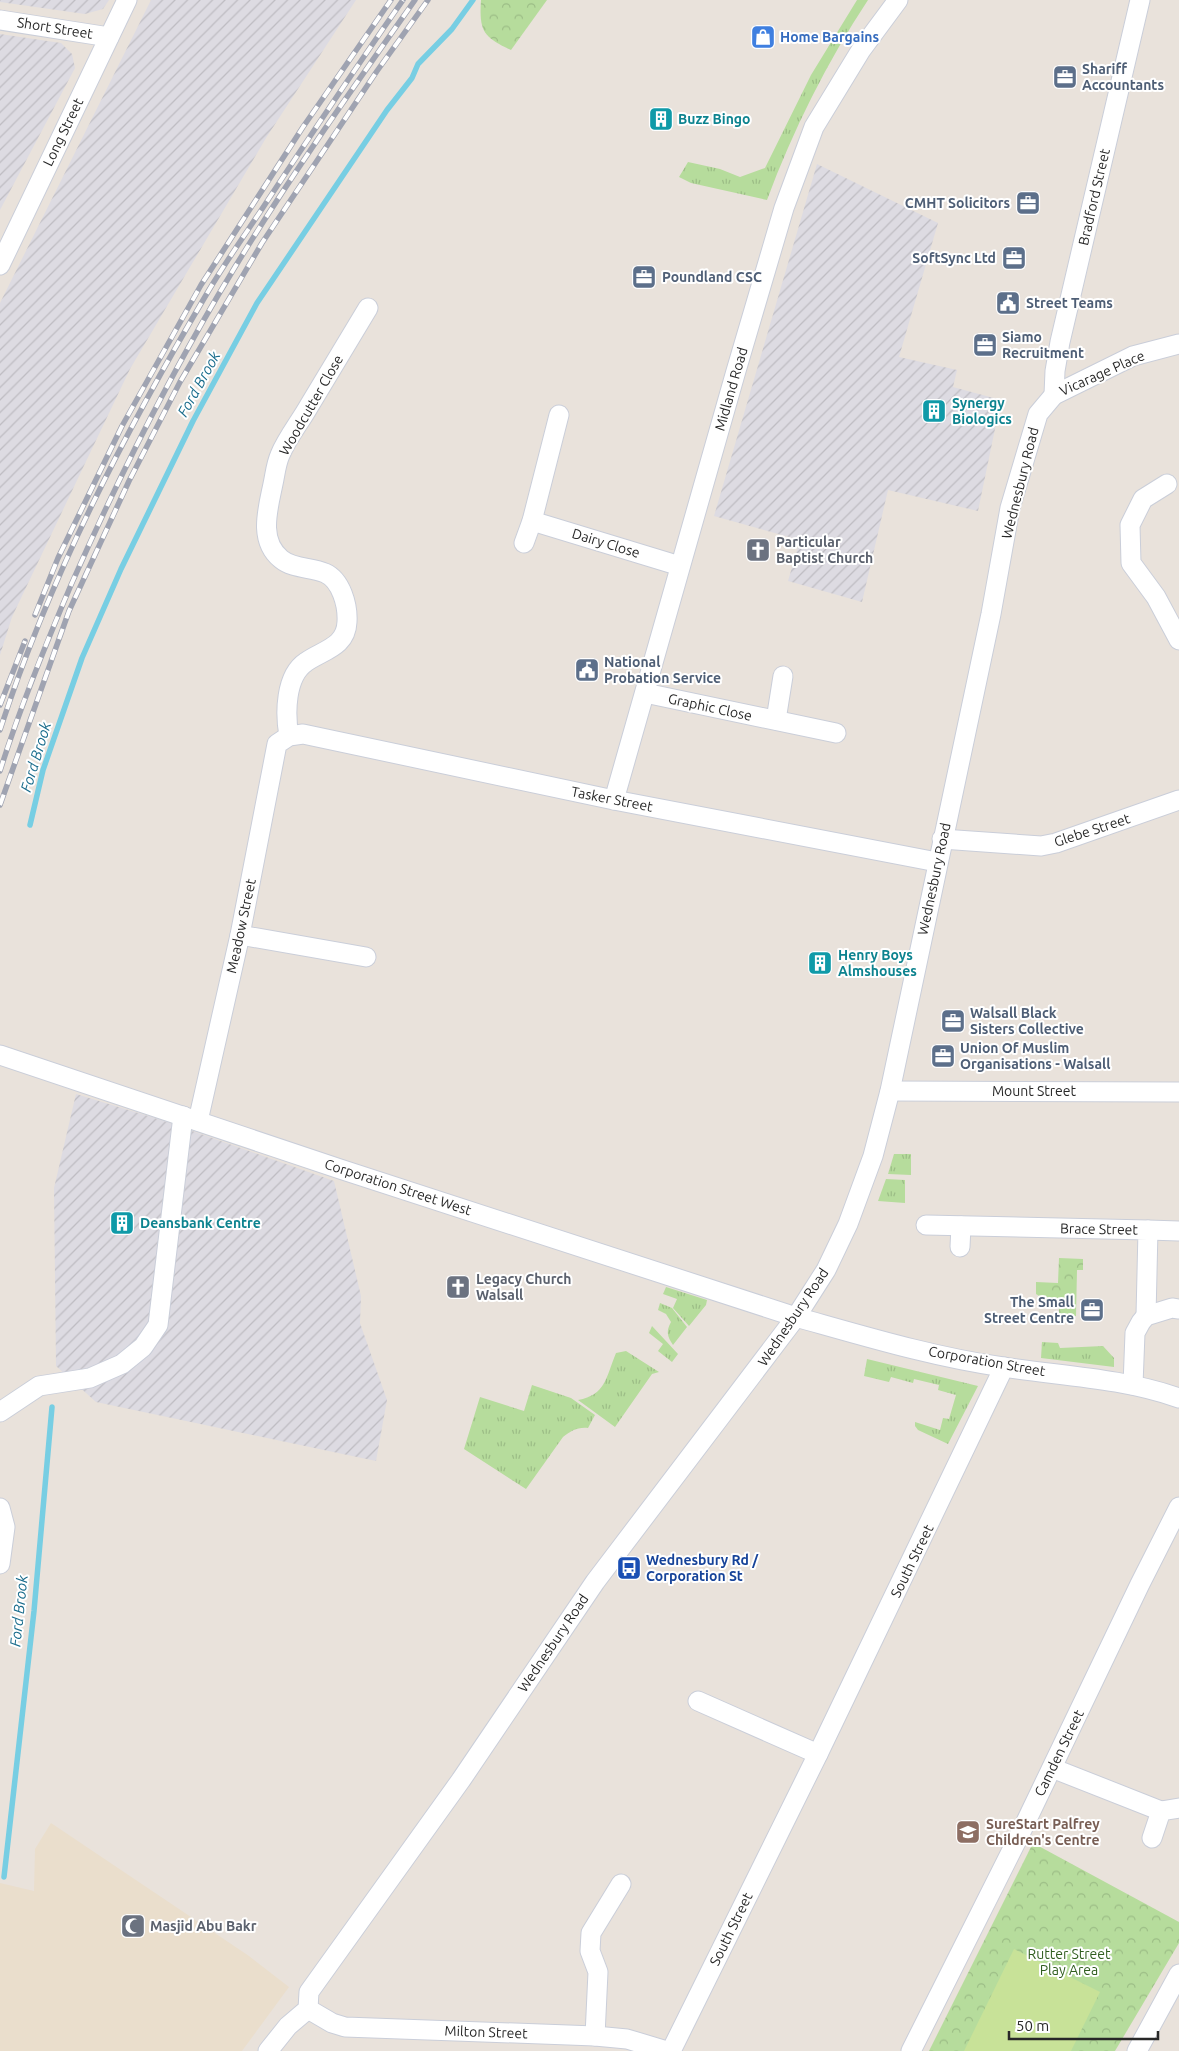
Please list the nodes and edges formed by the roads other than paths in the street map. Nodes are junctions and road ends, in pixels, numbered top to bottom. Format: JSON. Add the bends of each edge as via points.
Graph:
{"nodes":[{"id":1,"x":127,"y":0,"type":"edge"},
{"id":2,"x":898,"y":0,"type":"edge"},
{"id":3,"x":1140,"y":0,"type":"edge"},
{"id":4,"x":0,"y":20,"type":"edge"},
{"id":5,"x":109,"y":37,"type":"junction"},
{"id":6,"x":0,"y":265,"type":"edge"},
{"id":7,"x":368,"y":308,"type":"dead end"},
{"id":8,"x":1179,"y":344,"type":"edge"},
{"id":9,"x":1054,"y":395,"type":"junction"},
{"id":10,"x":559,"y":416,"type":"dead end"},
{"id":11,"x":1168,"y":484,"type":"dead end"},
{"id":12,"x":532,"y":521,"type":"junction"},
{"id":13,"x":524,"y":543,"type":"dead end"},
{"id":14,"x":680,"y":566,"type":"junction"},
{"id":15,"x":1179,"y":639,"type":"edge"},
{"id":16,"x":784,"y":676,"type":"dead end"},
{"id":17,"x":645,"y":693,"type":"junction"},
{"id":18,"x":776,"y":720,"type":"junction"},
{"id":19,"x":836,"y":733,"type":"dead end"},
{"id":20,"x":288,"y":736,"type":"junction"},
{"id":21,"x":614,"y":800,"type":"junction"},
{"id":22,"x":1179,"y":800,"type":"edge"},
{"id":23,"x":942,"y":839,"type":"junction"},
{"id":24,"x":938,"y":862,"type":"junction"},
{"id":25,"x":240,"y":935,"type":"junction"},
{"id":26,"x":366,"y":956,"type":"dead end"},
{"id":27,"x":0,"y":1055,"type":"edge"},
{"id":28,"x":890,"y":1091,"type":"junction"},
{"id":29,"x":1179,"y":1092,"type":"edge"},
{"id":30,"x":190,"y":1118,"type":"junction"},
{"id":31,"x":926,"y":1225,"type":"dead end"},
{"id":32,"x":961,"y":1226,"type":"junction"},
{"id":33,"x":1148,"y":1230,"type":"junction"},
{"id":34,"x":1179,"y":1230,"type":"edge"},
{"id":35,"x":960,"y":1247,"type":"dead end"},
{"id":36,"x":1179,"y":1308,"type":"edge"},
{"id":37,"x":1146,"y":1316,"type":"junction"},
{"id":38,"x":796,"y":1317,"type":"junction"},
{"id":39,"x":1004,"y":1367,"type":"junction"},
{"id":40,"x":1133,"y":1384,"type":"junction"},
{"id":41,"x":1179,"y":1398,"type":"edge"},
{"id":42,"x":0,"y":1412,"type":"edge"},
{"id":43,"x":1179,"y":1507,"type":"edge"},
{"id":44,"x":0,"y":1508,"type":"edge"},
{"id":45,"x":0,"y":1564,"type":"edge"},
{"id":46,"x":698,"y":1701,"type":"dead end"},
{"id":47,"x":818,"y":1754,"type":"junction"},
{"id":48,"x":1052,"y":1768,"type":"junction"},
{"id":49,"x":1170,"y":1810,"type":"edge"},
{"id":50,"x":1152,"y":1838,"type":"dead end"},
{"id":51,"x":621,"y":1884,"type":"dead end"},
{"id":52,"x":1179,"y":1974,"type":"edge"},
{"id":53,"x":308,"y":2009,"type":"junction"},
{"id":54,"x":595,"y":2036,"type":"junction"},
{"id":55,"x":268,"y":2051,"type":"edge"},
{"id":56,"x":667,"y":2051,"type":"edge"},
{"id":57,"x":671,"y":2051,"type":"edge"},
{"id":58,"x":911,"y":2051,"type":"edge"},
{"id":59,"x":1137,"y":2051,"type":"edge"}],
"edges":[{"from":1,"to":5,"type":"street","name":"Long Street"},
{"from":2,"to":14,"type":"street","name":"Midland Road","via":[[861,50],[814,127],[784,208]]},
{"from":3,"to":9,"type":"street","name":"Bradford Street","via":[[1060,342]]},
{"from":4,"to":5,"type":"street","name":"Short Street"},
{"from":5,"to":6,"type":"street","name":"Long Street"},
{"from":7,"to":20,"type":"street","name":"Woodcutter Close","via":[[280,456],[265,522],[267,536],[282,559],[325,573],[340,587],[347,611],[345,632],[339,642],[329,651],[305,662],[296,673],[287,698]]},
{"from":8,"to":9,"type":"street","name":"Vicarage Place","via":[[1133,356]]},
{"from":9,"to":23,"type":"street","name":"Wednesbury Road","via":[[1038,414],[1010,508],[991,614]]},
{"from":10,"to":12,"type":"street"},
{"from":11,"to":15,"type":"street","via":[[1143,499],[1130,525],[1131,563],[1156,597]]},
{"from":12,"to":13,"type":"street"},
{"from":12,"to":14,"type":"street","name":"Dairy Close"},
{"from":14,"to":17,"type":"street","name":"Midland Road"},
{"from":16,"to":18,"type":"street"},
{"from":17,"to":18,"type":"street","name":"Graphic Close"},
{"from":17,"to":21,"type":"street","name":"Midland Road"},
{"from":18,"to":19,"type":"street","name":"Graphic Close"},
{"from":20,"to":21,"type":"street","name":"Tasker Street","via":[[303,734]]},
{"from":20,"to":25,"type":"street","name":"Meadow Street","via":[[277,744]]},
{"from":21,"to":24,"type":"street","name":"Tasker Street"},
{"from":22,"to":23,"type":"street","name":"Glebe Street","via":[[1041,846]]},
{"from":23,"to":24,"type":"street","name":"Wednesbury Road"},
{"from":24,"to":28,"type":"street","name":"Wednesbury Road"},
{"from":25,"to":26,"type":"street"},
{"from":25,"to":30,"type":"street","name":"Meadow Street"},
{"from":27,"to":30,"type":"street","name":"Corporation Street West"},
{"from":28,"to":29,"type":"street","name":"Mount Street"},
{"from":28,"to":38,"type":"street","name":"Wednesbury Road","via":[[873,1156],[848,1224],[826,1270]]},
{"from":30,"to":38,"type":"street","name":"Corporation Street West"},
{"from":30,"to":42,"type":"street","name":"Meadow Street","via":[[158,1325],[142,1347],[122,1364],[90,1378],[39,1386]]},
{"from":31,"to":32,"type":"street","name":"Brace Street"},
{"from":32,"to":33,"type":"street","name":"Brace Street"},
{"from":32,"to":35,"type":"street"},
{"from":33,"to":34,"type":"street","name":"Brace Street"},
{"from":33,"to":37,"type":"street","name":"Brace Street"},
{"from":36,"to":37,"type":"street"},
{"from":37,"to":40,"type":"street","via":[[1135,1333]]},
{"from":38,"to":39,"type":"street","name":"Corporation Street"},
{"from":38,"to":53,"type":"street","name":"Wednesbury Road","via":[[595,1582],[461,1780],[310,1992]]},
{"from":39,"to":40,"type":"street","name":"Corporation Street"},
{"from":39,"to":47,"type":"street","name":"South Street"},
{"from":40,"to":41,"type":"street","name":"Corporation Street"},
{"from":43,"to":48,"type":"street","name":"Camden Street"},
{"from":44,"to":45,"type":"street","via":[[5,1527]]},
{"from":46,"to":47,"type":"street"},
{"from":47,"to":57,"type":"street","name":"South Street"},
{"from":48,"to":49,"type":"street"},
{"from":48,"to":58,"type":"street","name":"Camden Street"},
{"from":49,"to":50,"type":"street"},
{"from":51,"to":54,"type":"street","via":[[591,1933],[590,1950],[598,1972]]},
{"from":52,"to":59,"type":"street"},
{"from":53,"to":54,"type":"street","name":"Milton Street","via":[[345,2027]]},
{"from":53,"to":55,"type":"street","via":[[288,2026]]},
{"from":54,"to":56,"type":"street","name":"Milton Street","via":[[627,2039]]}]}
